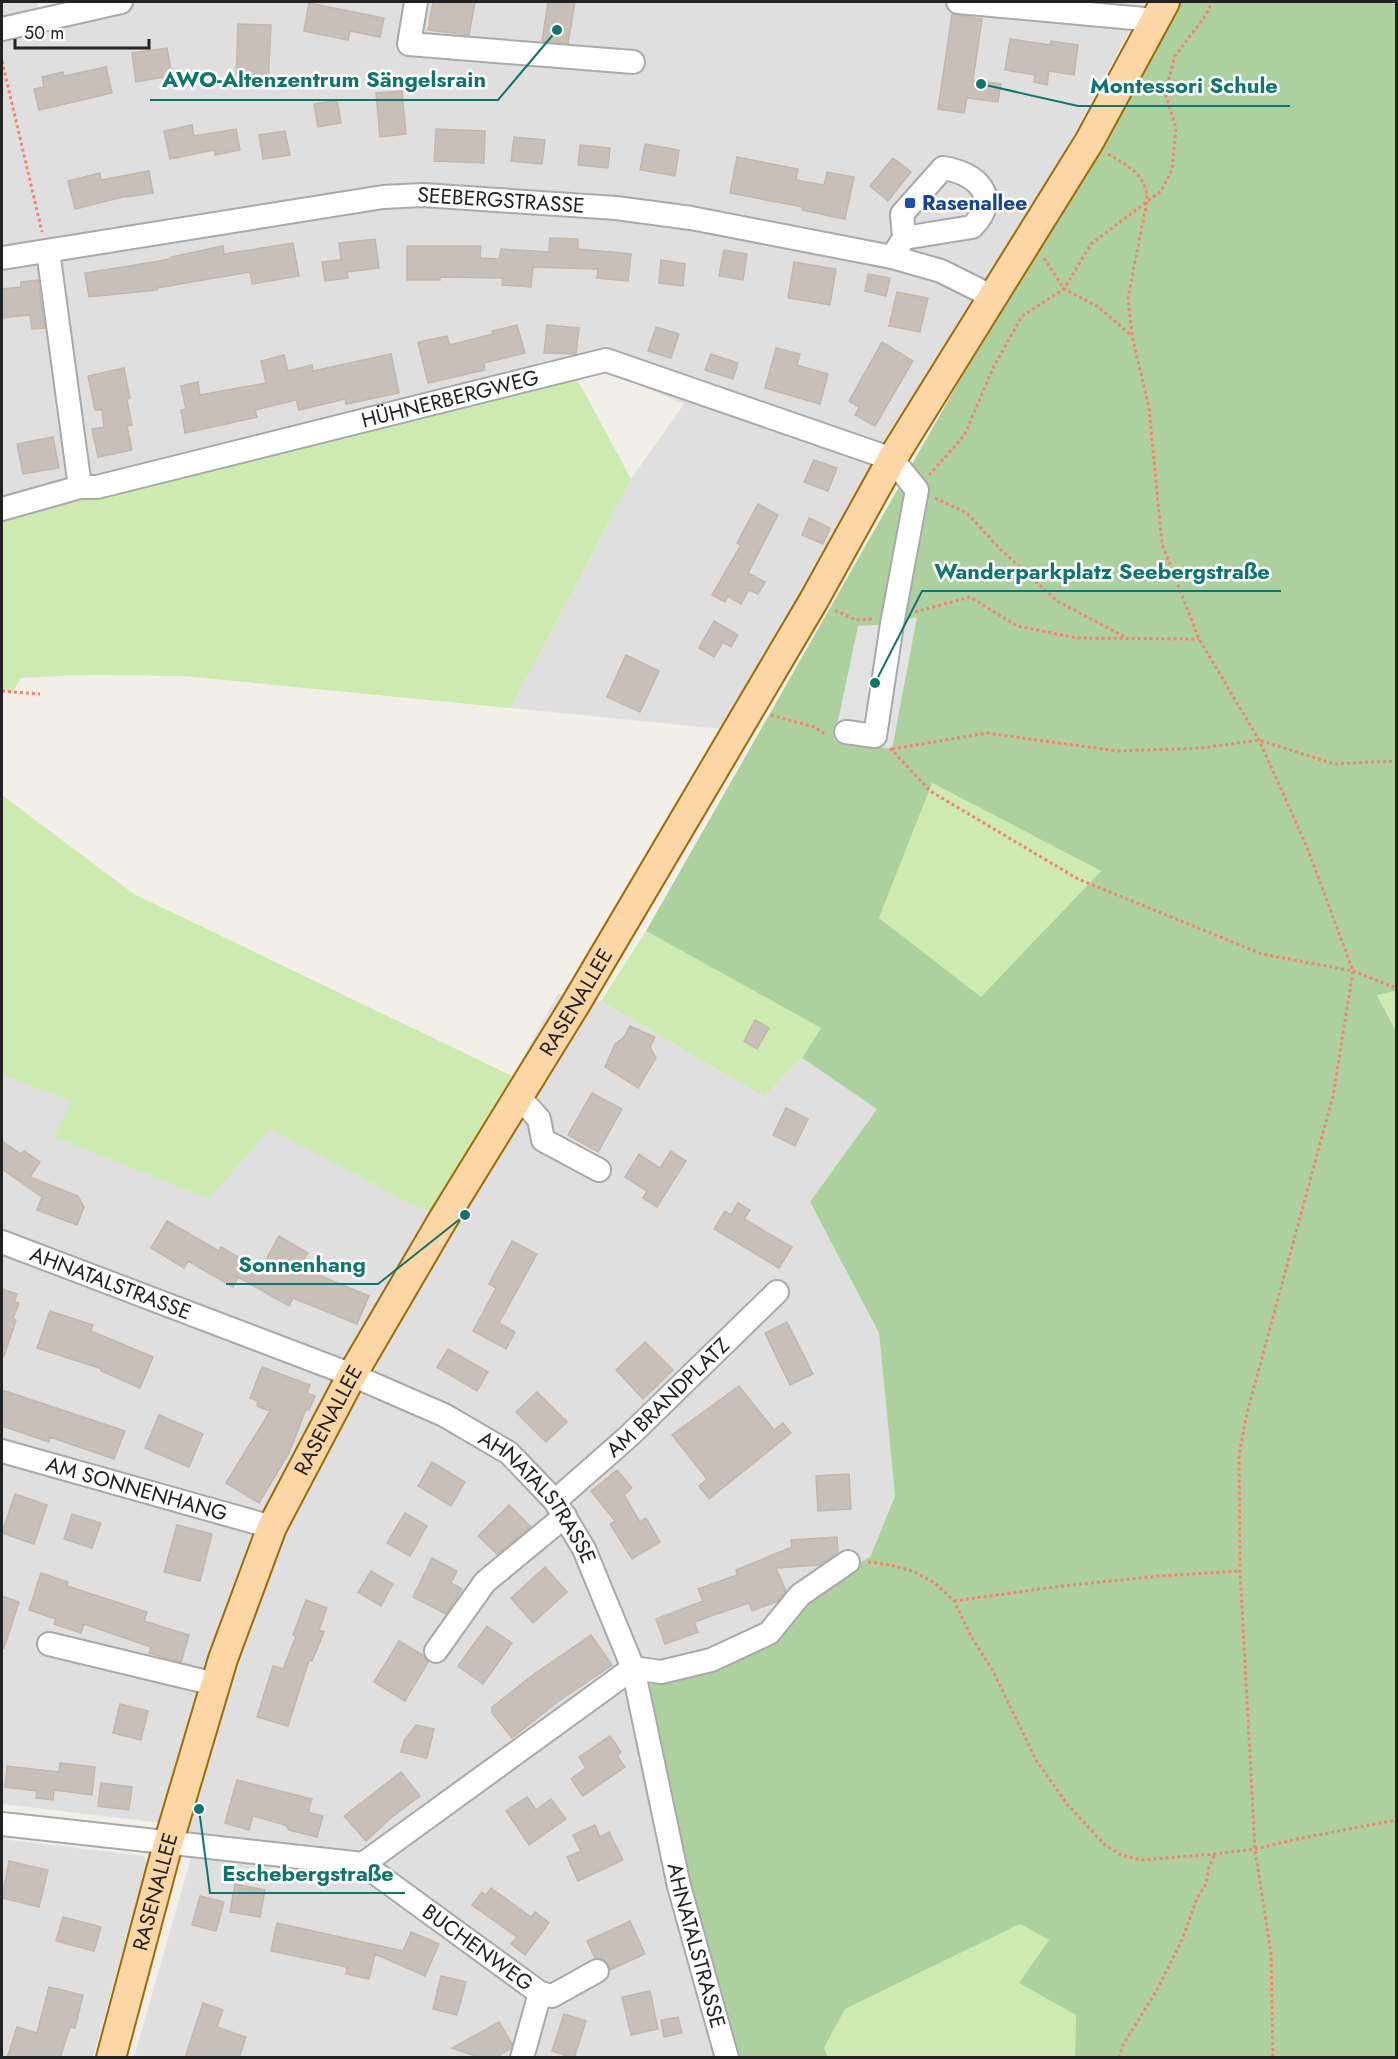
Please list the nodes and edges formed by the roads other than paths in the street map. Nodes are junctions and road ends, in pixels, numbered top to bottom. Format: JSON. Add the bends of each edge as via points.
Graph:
{"nodes":[{"id":1,"x":121,"y":2,"type":"edge"},
{"id":2,"x":416,"y":2,"type":"edge"},
{"id":3,"x":958,"y":2,"type":"edge"},
{"id":4,"x":1160,"y":11,"type":"edge"},
{"id":5,"x":2,"y":29,"type":"edge"},
{"id":6,"x":633,"y":62,"type":"dead end"},
{"id":7,"x":48,"y":251,"type":"junction"},
{"id":8,"x":2,"y":258,"type":"edge"},
{"id":9,"x":993,"y":297,"type":"junction"},
{"id":10,"x":892,"y":459,"type":"junction"},
{"id":11,"x":80,"y":487,"type":"junction"},
{"id":12,"x":2,"y":508,"type":"edge"},
{"id":13,"x":846,"y":732,"type":"road end"},
{"id":14,"x":519,"y":1097,"type":"junction"},
{"id":15,"x":599,"y":1170,"type":"dead end"},
{"id":16,"x":2,"y":1242,"type":"edge"},
{"id":17,"x":777,"y":1292,"type":"dead end"},
{"id":18,"x":352,"y":1374,"type":"junction"},
{"id":19,"x":2,"y":1451,"type":"edge"},
{"id":20,"x":560,"y":1509,"type":"junction"},
{"id":21,"x":272,"y":1527,"type":"junction"},
{"id":22,"x":848,"y":1562,"type":"road end"},
{"id":23,"x":49,"y":1644,"type":"dead end"},
{"id":24,"x":436,"y":1651,"type":"dead end"},
{"id":25,"x":633,"y":1668,"type":"junction"},
{"id":26,"x":215,"y":1684,"type":"junction"},
{"id":27,"x":2,"y":1824,"type":"edge"},
{"id":28,"x":168,"y":1844,"type":"junction"},
{"id":29,"x":363,"y":1864,"type":"junction"},
{"id":30,"x":597,"y":1971,"type":"dead end"},
{"id":31,"x":540,"y":1993,"type":"junction"},
{"id":32,"x":111,"y":2058,"type":"edge"},
{"id":33,"x":522,"y":2058,"type":"edge"},
{"id":34,"x":727,"y":2058,"type":"edge"}],
"edges":[{"from":1,"to":5,"type":"street"},
{"from":2,"to":6,"type":"street","via":[[409,44]]},
{"from":3,"to":4,"type":"street"},
{"from":4,"to":9,"type":"main road","name":"RASENALLEE","via":[[1089,142]]},
{"from":7,"to":8,"type":"street","name":"SEEBERGSTRASSE"},
{"from":7,"to":9,"type":"street","name":"SEEBERGSTRASSE","via":[[383,197],[423,195],[616,208],[898,248]]},
{"from":7,"to":11,"type":"street"},
{"from":9,"to":10,"type":"main road","name":"RASENALLEE"},
{"from":10,"to":11,"type":"street","name":"HÜHNERBERGWEG","via":[[606,360],[97,487]]},
{"from":10,"to":13,"type":"street","via":[[917,490],[875,736]]},
{"from":10,"to":14,"type":"main road","name":"RASENALLEE","via":[[814,600]]},
{"from":11,"to":12,"type":"street","name":"HÜHNERBERGWEG"},
{"from":14,"to":15,"type":"street","via":[[539,1119],[543,1140]]},
{"from":14,"to":18,"type":"main road","name":"RASENALLEE"},
{"from":16,"to":18,"type":"street","name":"AHNATALSTRASSE"},
{"from":17,"to":20,"type":"street","name":"AM BRANDPLATZ"},
{"from":18,"to":20,"type":"street","name":"AHNATALSTRASSE","via":[[444,1415],[509,1453]]},
{"from":18,"to":21,"type":"main road","name":"RASENALLEE"},
{"from":19,"to":21,"type":"street","name":"AM SONNENHANG"},
{"from":20,"to":24,"type":"street","name":"AM BRANDPLATZ","via":[[485,1582]]},
{"from":20,"to":25,"type":"street","name":"AHNATALSTRASSE","via":[[584,1549]]},
{"from":21,"to":26,"type":"main road","name":"RASENALLEE"},
{"from":22,"to":25,"type":"street","via":[[800,1595],[769,1633],[711,1660],[662,1672]]},
{"from":23,"to":26,"type":"street"},
{"from":25,"to":29,"type":"street"},
{"from":25,"to":34,"type":"street","name":"AHNATALSTRASSE","via":[[679,1886]]},
{"from":26,"to":28,"type":"main road","name":"RASENALLEE"},
{"from":27,"to":28,"type":"street"},
{"from":28,"to":29,"type":"street"},
{"from":28,"to":32,"type":"main road","name":"RASENALLEE"},
{"from":29,"to":31,"type":"street","name":"BUCHENWEG"},
{"from":30,"to":31,"type":"street","via":[[552,1996]]},
{"from":31,"to":33,"type":"street","name":"BUCHENWEG"}]}
